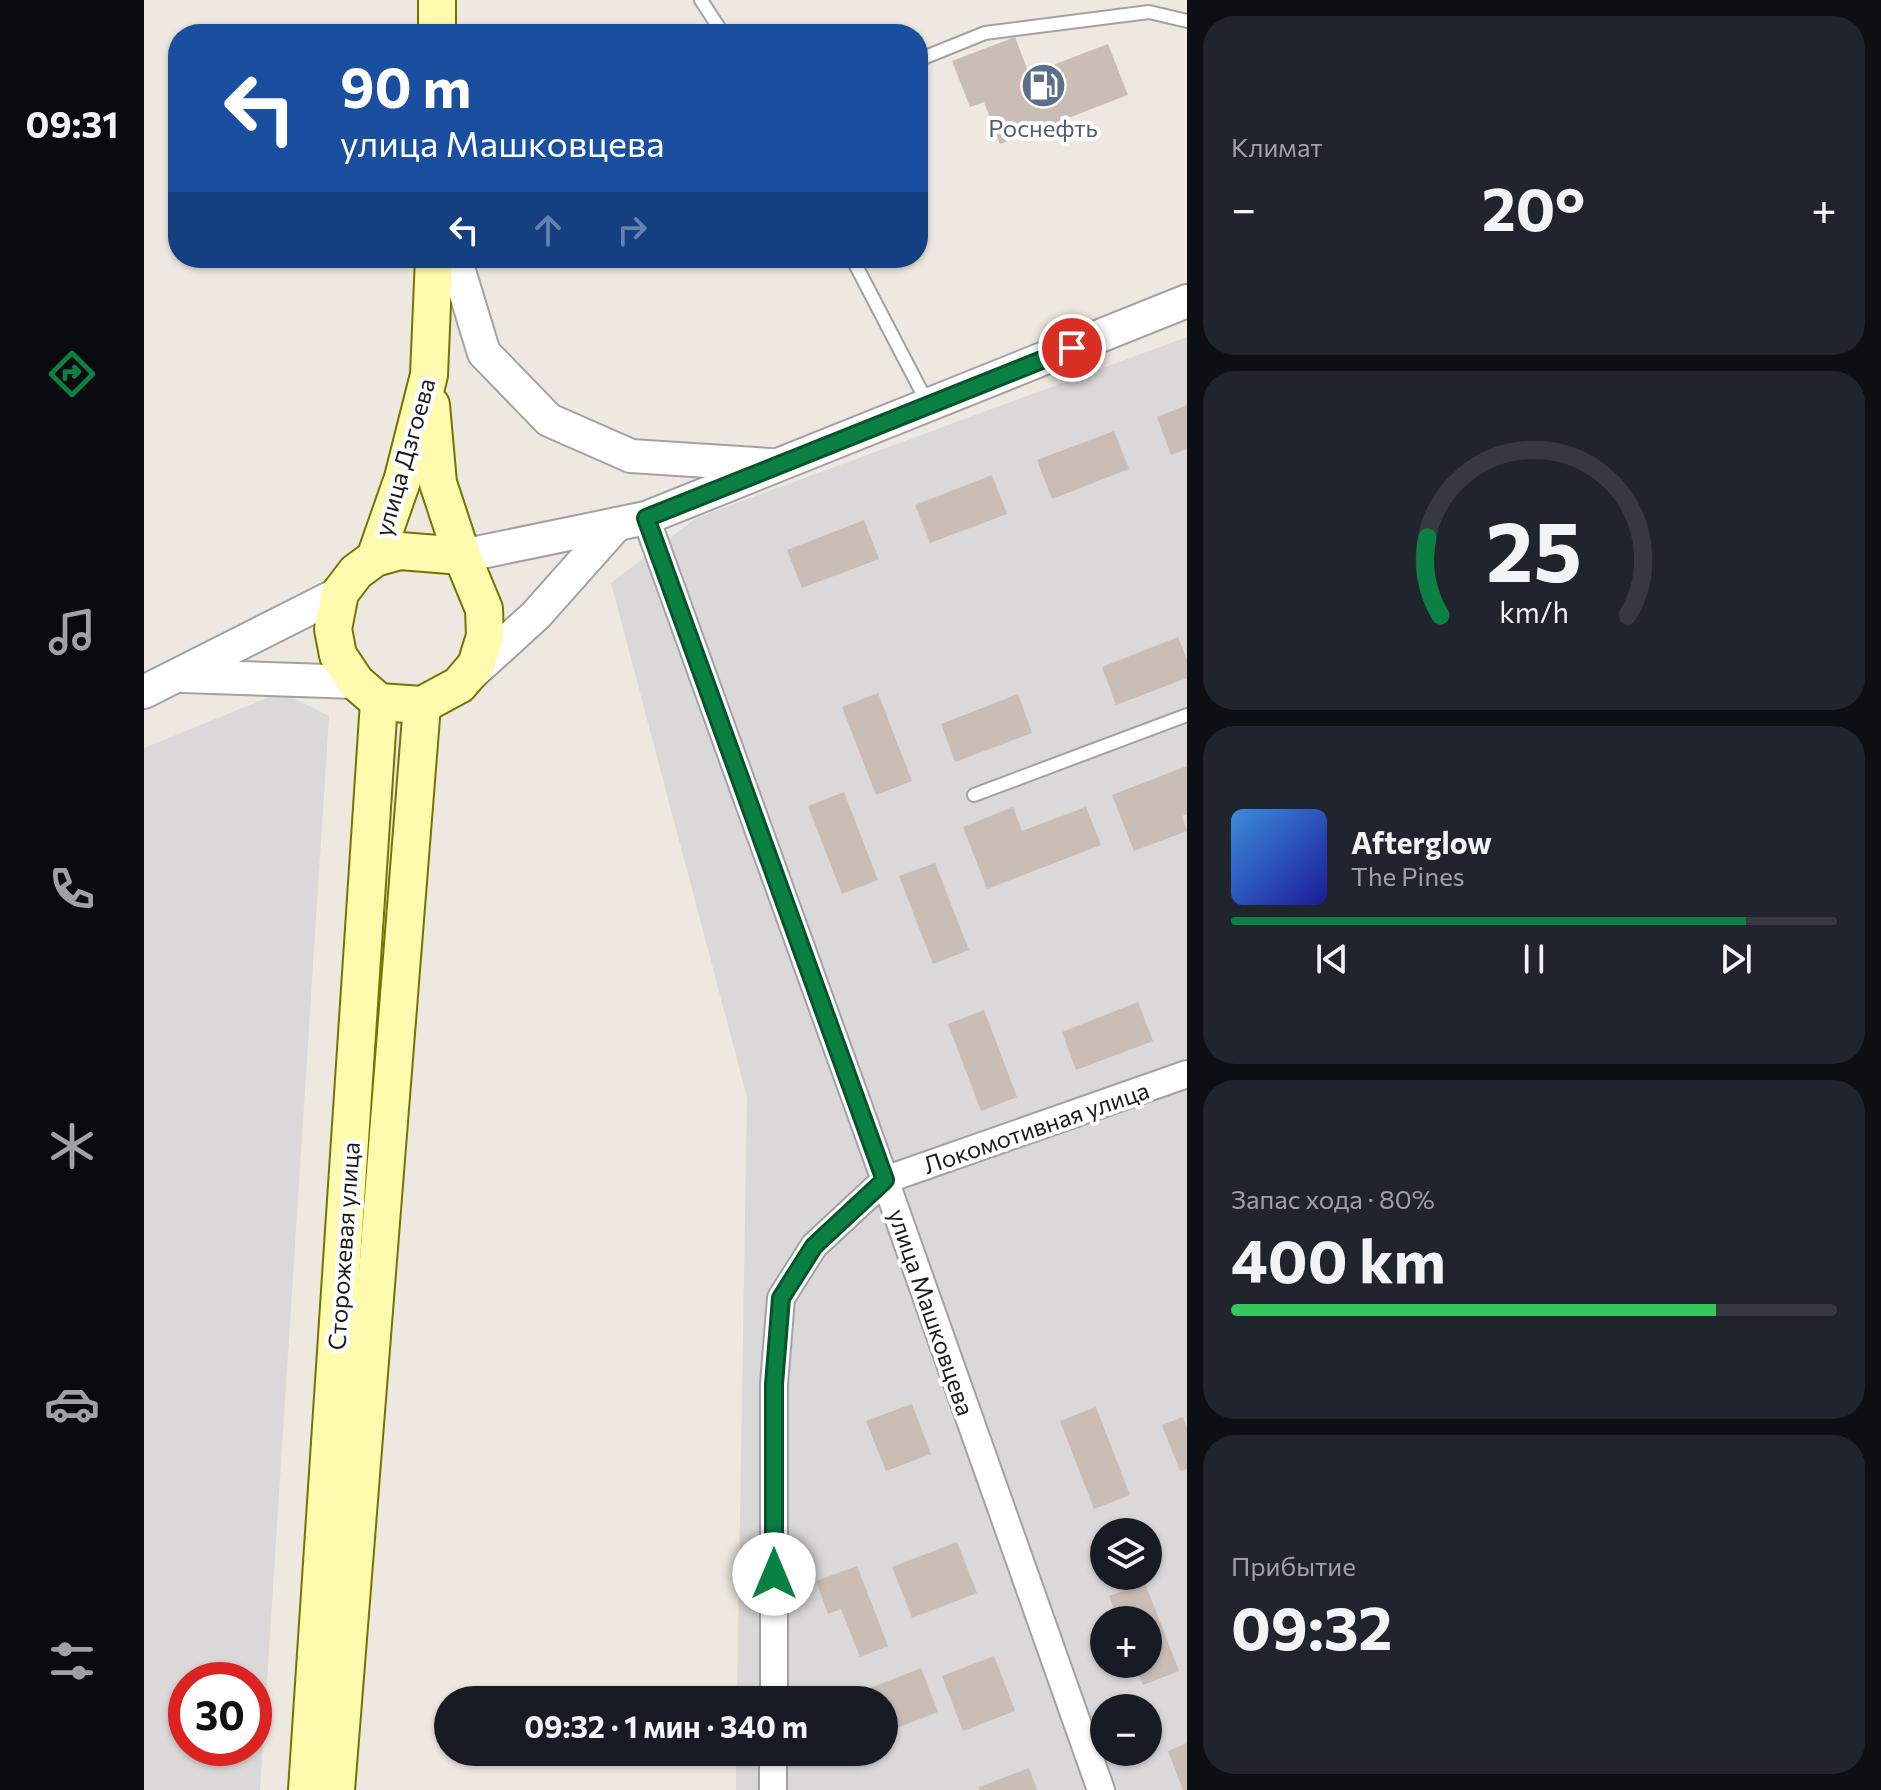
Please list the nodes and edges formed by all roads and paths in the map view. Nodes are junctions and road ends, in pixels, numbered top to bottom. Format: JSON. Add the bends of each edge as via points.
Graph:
{"nodes":[{"id":1,"x":437,"y":0,"type":"edge"},
{"id":2,"x":701,"y":0,"type":"edge"},
{"id":3,"x":1187,"y":21,"type":"edge"},
{"id":4,"x":437,"y":24,"type":"edge"},
{"id":5,"x":717,"y":24,"type":"edge"},
{"id":6,"x":928,"y":56,"type":"edge"},
{"id":7,"x":434,"y":268,"type":"edge"},
{"id":8,"x":458,"y":268,"type":"edge"},
{"id":9,"x":857,"y":268,"type":"edge"},
{"id":10,"x":1187,"y":301,"type":"edge"},
{"id":11,"x":429,"y":375,"type":"junction"},
{"id":12,"x":929,"y":406,"type":"junction"},
{"id":13,"x":781,"y":466,"type":"junction"},
{"id":14,"x":632,"y":521,"type":"junction"},
{"id":15,"x":462,"y":556,"type":"junction"},
{"id":16,"x":375,"y":558,"type":"junction"},
{"id":17,"x":340,"y":593,"type":"junction"},
{"id":18,"x":180,"y":676,"type":"junction"},
{"id":19,"x":459,"y":685,"type":"junction"},
{"id":20,"x":144,"y":692,"type":"edge"},
{"id":21,"x":368,"y":692,"type":"junction"},
{"id":22,"x":422,"y":705,"type":"junction"},
{"id":23,"x":1187,"y":715,"type":"edge"},
{"id":24,"x":974,"y":795,"type":"dead end"},
{"id":25,"x":1187,"y":1074,"type":"edge"},
{"id":26,"x":885,"y":1180,"type":"junction"},
{"id":27,"x":774,"y":1686,"type":"edge"},
{"id":28,"x":773,"y":1766,"type":"edge"},
{"id":29,"x":307,"y":1790,"type":"edge"},
{"id":30,"x":336,"y":1790,"type":"edge"},
{"id":31,"x":773,"y":1790,"type":"edge"},
{"id":32,"x":1101,"y":1790,"type":"edge"}],
"edges":[{"from":1,"to":4,"type":"main road"},
{"from":2,"to":5,"type":"lane"},
{"from":3,"to":6,"type":"lane","via":[[1149,12],[985,33]]},
{"from":7,"to":11,"type":"main road","name":"улица Дзгоева"},
{"from":8,"to":13,"type":"street","via":[[484,353],[549,420],[631,456]]},
{"from":9,"to":12,"type":"lane"},
{"from":10,"to":12,"type":"street"},
{"from":11,"to":15,"type":"main road","via":[[438,483]]},
{"from":11,"to":16,"type":"main road","name":"улица Дзгоева","via":[[403,478]]},
{"from":12,"to":13,"type":"street"},
{"from":13,"to":14,"type":"street"},
{"from":14,"to":15,"type":"street"},
{"from":14,"to":19,"type":"street"},
{"from":14,"to":26,"type":"street","name":"улица Машковцева"},
{"from":15,"to":16,"type":"main road","via":[[400,551]]},
{"from":15,"to":19,"type":"main road","via":[[484,609],[485,636],[476,665]]},
{"from":16,"to":17,"type":"main road"},
{"from":17,"to":18,"type":"street"},
{"from":17,"to":21,"type":"main road","via":[[333,629],[338,655]]},
{"from":18,"to":20,"type":"street"},
{"from":18,"to":21,"type":"street"},
{"from":19,"to":22,"type":"main road"},
{"from":21,"to":22,"type":"main road"},
{"from":21,"to":29,"type":"main road","name":"Сторожевая улица"},
{"from":22,"to":30,"type":"main road","name":"Сторожевая улица"},
{"from":23,"to":24,"type":"lane"},
{"from":25,"to":26,"type":"street","name":"Локомотивная улица"},
{"from":26,"to":27,"type":"street","via":[[814,1246],[781,1298],[774,1384]]},
{"from":26,"to":32,"type":"street","name":"улица Машковцева"},
{"from":28,"to":31,"type":"street"}]}
